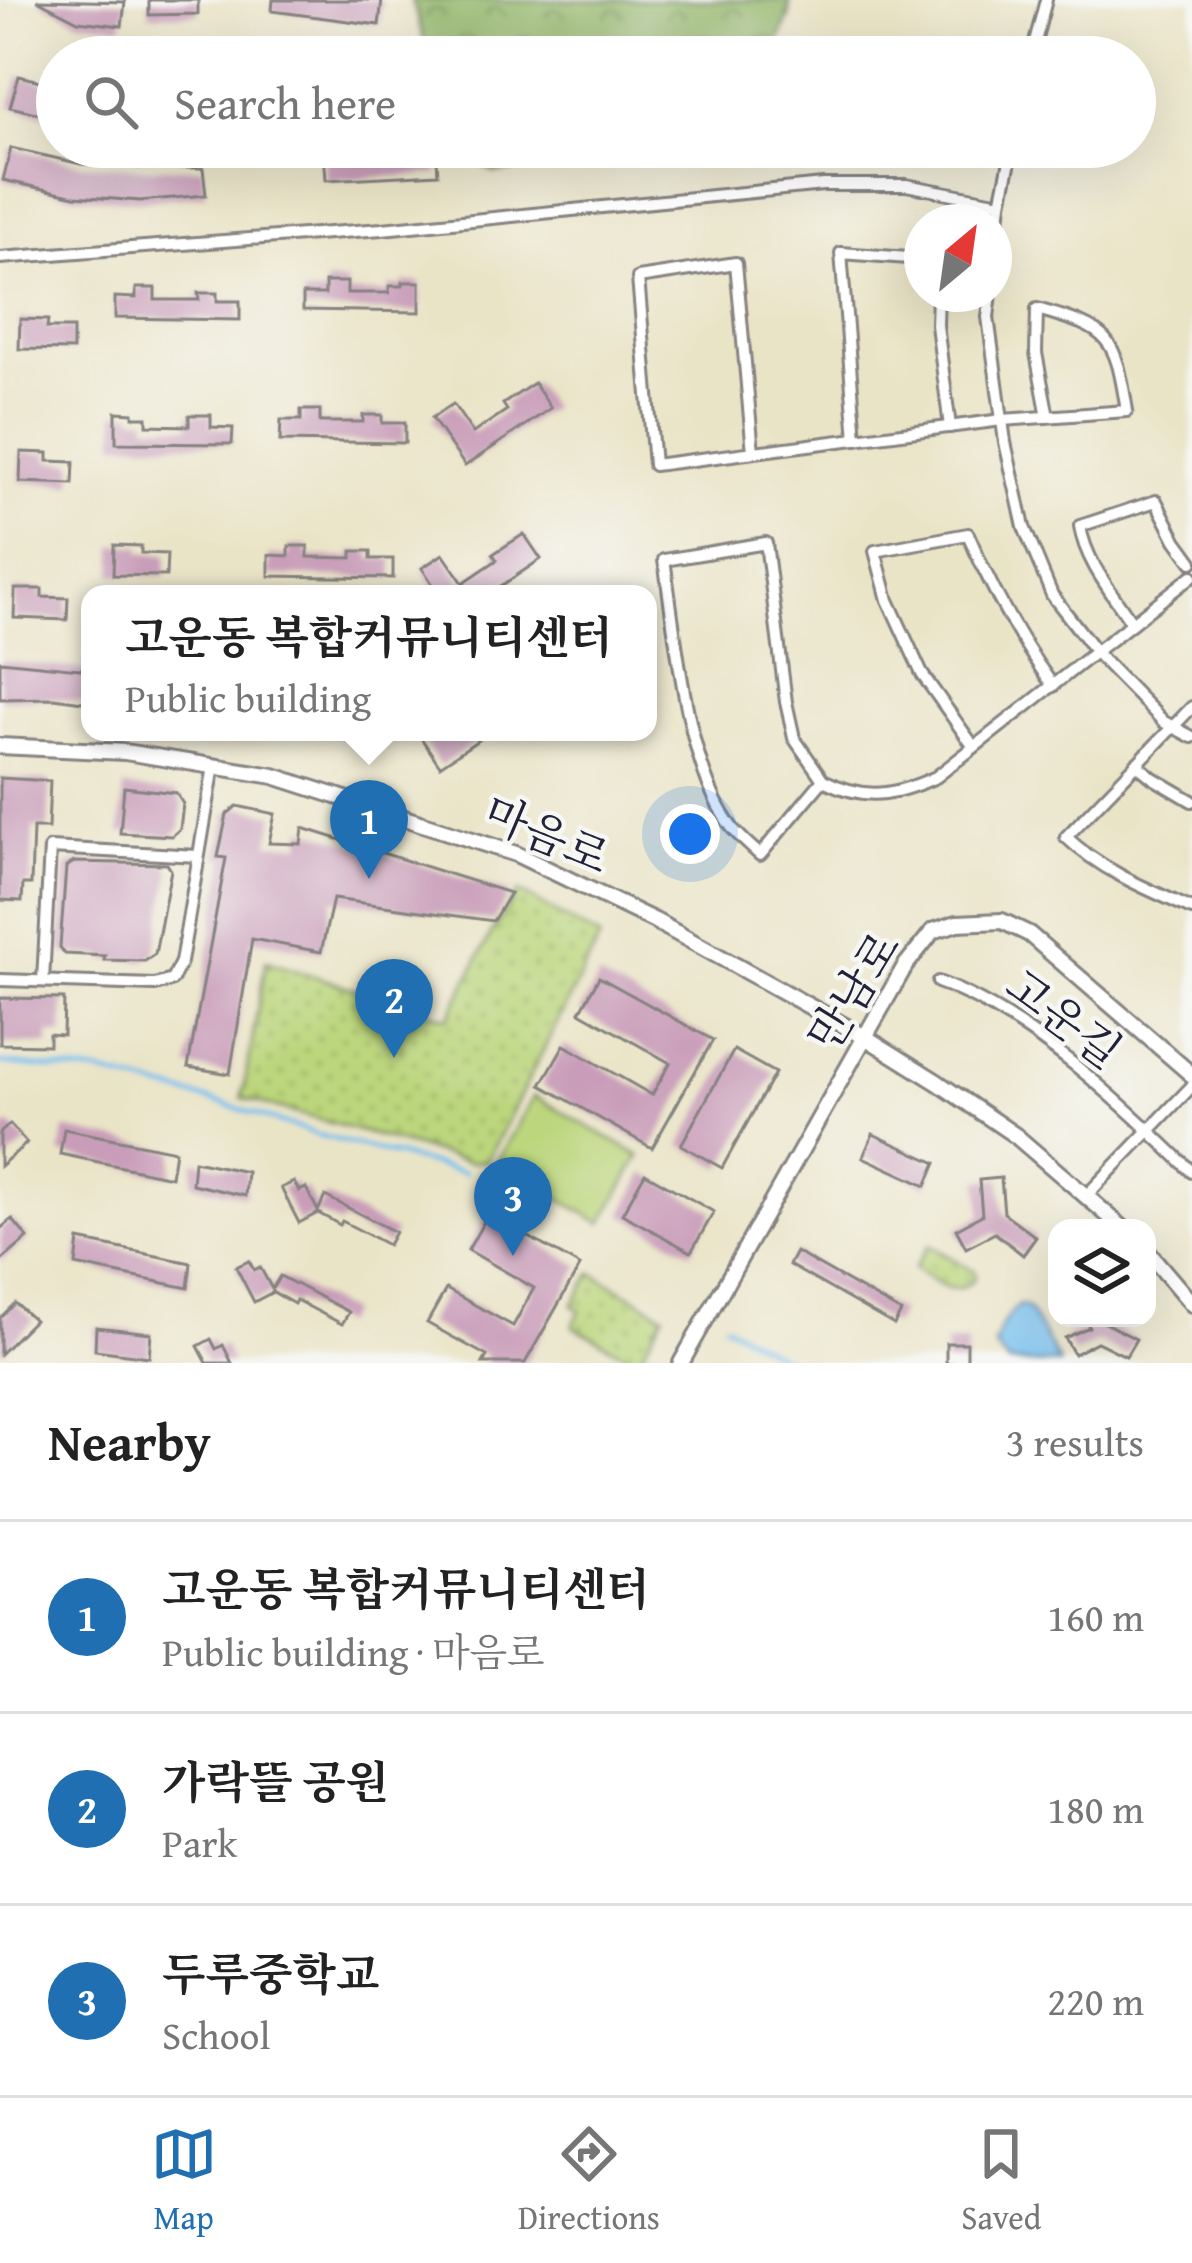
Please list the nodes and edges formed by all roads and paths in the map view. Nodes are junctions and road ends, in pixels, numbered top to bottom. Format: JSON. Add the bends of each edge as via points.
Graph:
{"nodes":[{"id":1,"x":1046,"y":0,"type":"edge"},
{"id":2,"x":1037,"y":36,"type":"edge"},
{"id":3,"x":1008,"y":168,"type":"edge"},
{"id":4,"x":1001,"y":203,"type":"joint"},
{"id":5,"x":0,"y":258,"type":"edge"},
{"id":6,"x":904,"y":258,"type":"edge"},
{"id":7,"x":937,"y":312,"type":"edge"},
{"id":8,"x":989,"y":312,"type":"edge"},
{"id":9,"x":1048,"y":417,"type":"junction"},
{"id":10,"x":1002,"y":420,"type":"junction"},
{"id":11,"x":950,"y":427,"type":"junction"},
{"id":12,"x":856,"y":439,"type":"junction"},
{"id":13,"x":753,"y":452,"type":"junction"},
{"id":14,"x":1192,"y":562,"type":"edge"},
{"id":15,"x":1192,"y":576,"type":"edge"},
{"id":16,"x":1132,"y":623,"type":"junction"},
{"id":17,"x":1096,"y":652,"type":"junction"},
{"id":18,"x":1053,"y":686,"type":"junction"},
{"id":19,"x":1192,"y":706,"type":"edge"},
{"id":20,"x":1172,"y":726,"type":"junction"},
{"id":21,"x":1192,"y":737,"type":"edge"},
{"id":22,"x":0,"y":746,"type":"edge"},
{"id":23,"x":974,"y":747,"type":"junction"},
{"id":24,"x":1136,"y":764,"type":"junction"},
{"id":25,"x":214,"y":766,"type":"junction"},
{"id":26,"x":823,"y":780,"type":"junction"},
{"id":27,"x":1192,"y":801,"type":"edge"},
{"id":28,"x":198,"y":856,"type":"junction"},
{"id":29,"x":1192,"y":909,"type":"edge"},
{"id":30,"x":0,"y":980,"type":"edge"},
{"id":31,"x":43,"y":981,"type":"junction"},
{"id":32,"x":938,"y":982,"type":"dead end"},
{"id":33,"x":865,"y":1037,"type":"junction"},
{"id":34,"x":1192,"y":1075,"type":"edge"},
{"id":35,"x":1192,"y":1086,"type":"edge"},
{"id":36,"x":1150,"y":1131,"type":"junction"},
{"id":37,"x":1192,"y":1172,"type":"edge"},
{"id":38,"x":1086,"y":1196,"type":"junction"},
{"id":39,"x":1113,"y":1219,"type":"edge"},
{"id":40,"x":1156,"y":1261,"type":"edge"},
{"id":41,"x":1192,"y":1304,"type":"edge"},
{"id":42,"x":681,"y":1363,"type":"edge"}],
"edges":[{"from":1,"to":2,"type":"street"},
{"from":3,"to":4,"type":"street"},
{"from":4,"to":5,"type":"street","via":[[906,185],[823,185]]},
{"from":6,"to":12,"type":"street","via":[[842,254]]},
{"from":7,"to":11,"type":"street"},
{"from":8,"to":10,"type":"street"},
{"from":9,"to":9,"type":"street","via":[[1127,412],[1109,340],[1037,309]]},
{"from":9,"to":10,"type":"street"},
{"from":10,"to":11,"type":"street"},
{"from":10,"to":17,"type":"street","via":[[1031,544],[1052,595]]},
{"from":11,"to":12,"type":"street"},
{"from":12,"to":13,"type":"street"},
{"from":13,"to":13,"type":"street","via":[[654,465],[638,278],[736,263]]},
{"from":14,"to":16,"type":"street","via":[[1156,501],[1080,526]]},
{"from":15,"to":16,"type":"street"},
{"from":16,"to":17,"type":"street"},
{"from":17,"to":18,"type":"street"},
{"from":17,"to":20,"type":"street"},
{"from":18,"to":23,"type":"street"},
{"from":18,"to":23,"type":"street","via":[[1007,618],[968,534],[875,551],[922,674]]},
{"from":19,"to":20,"type":"street"},
{"from":20,"to":21,"type":"street"},
{"from":20,"to":24,"type":"street"},
{"from":22,"to":25,"type":"street","name":"마음로"},
{"from":23,"to":26,"type":"street","via":[[904,791],[861,795]]},
{"from":24,"to":27,"type":"street"},
{"from":24,"to":29,"type":"street","via":[[1066,836],[1129,881]]},
{"from":25,"to":28,"type":"street"},
{"from":25,"to":33,"type":"street","name":"마음로","via":[[274,776],[516,854]]},
{"from":26,"to":26,"type":"street","via":[[760,855],[731,826],[693,736],[664,560],[766,543],[785,702],[794,738]]},
{"from":28,"to":31,"type":"street","via":[[172,980]]},
{"from":28,"to":31,"type":"street","via":[[50,848]]},
{"from":30,"to":31,"type":"street"},
{"from":32,"to":36,"type":"street","name":"고운길","via":[[1019,1023]]},
{"from":33,"to":34,"type":"street","name":"만남로","via":[[933,931],[1002,921],[1029,934]]},
{"from":33,"to":38,"type":"street","name":"마음로","via":[[1016,1136]]},
{"from":33,"to":42,"type":"street","name":"만남로"},
{"from":35,"to":36,"type":"street"},
{"from":36,"to":37,"type":"street","name":"고운길"},
{"from":36,"to":38,"type":"street"},
{"from":38,"to":39,"type":"street","name":"마음로"},
{"from":40,"to":41,"type":"street"}]}
